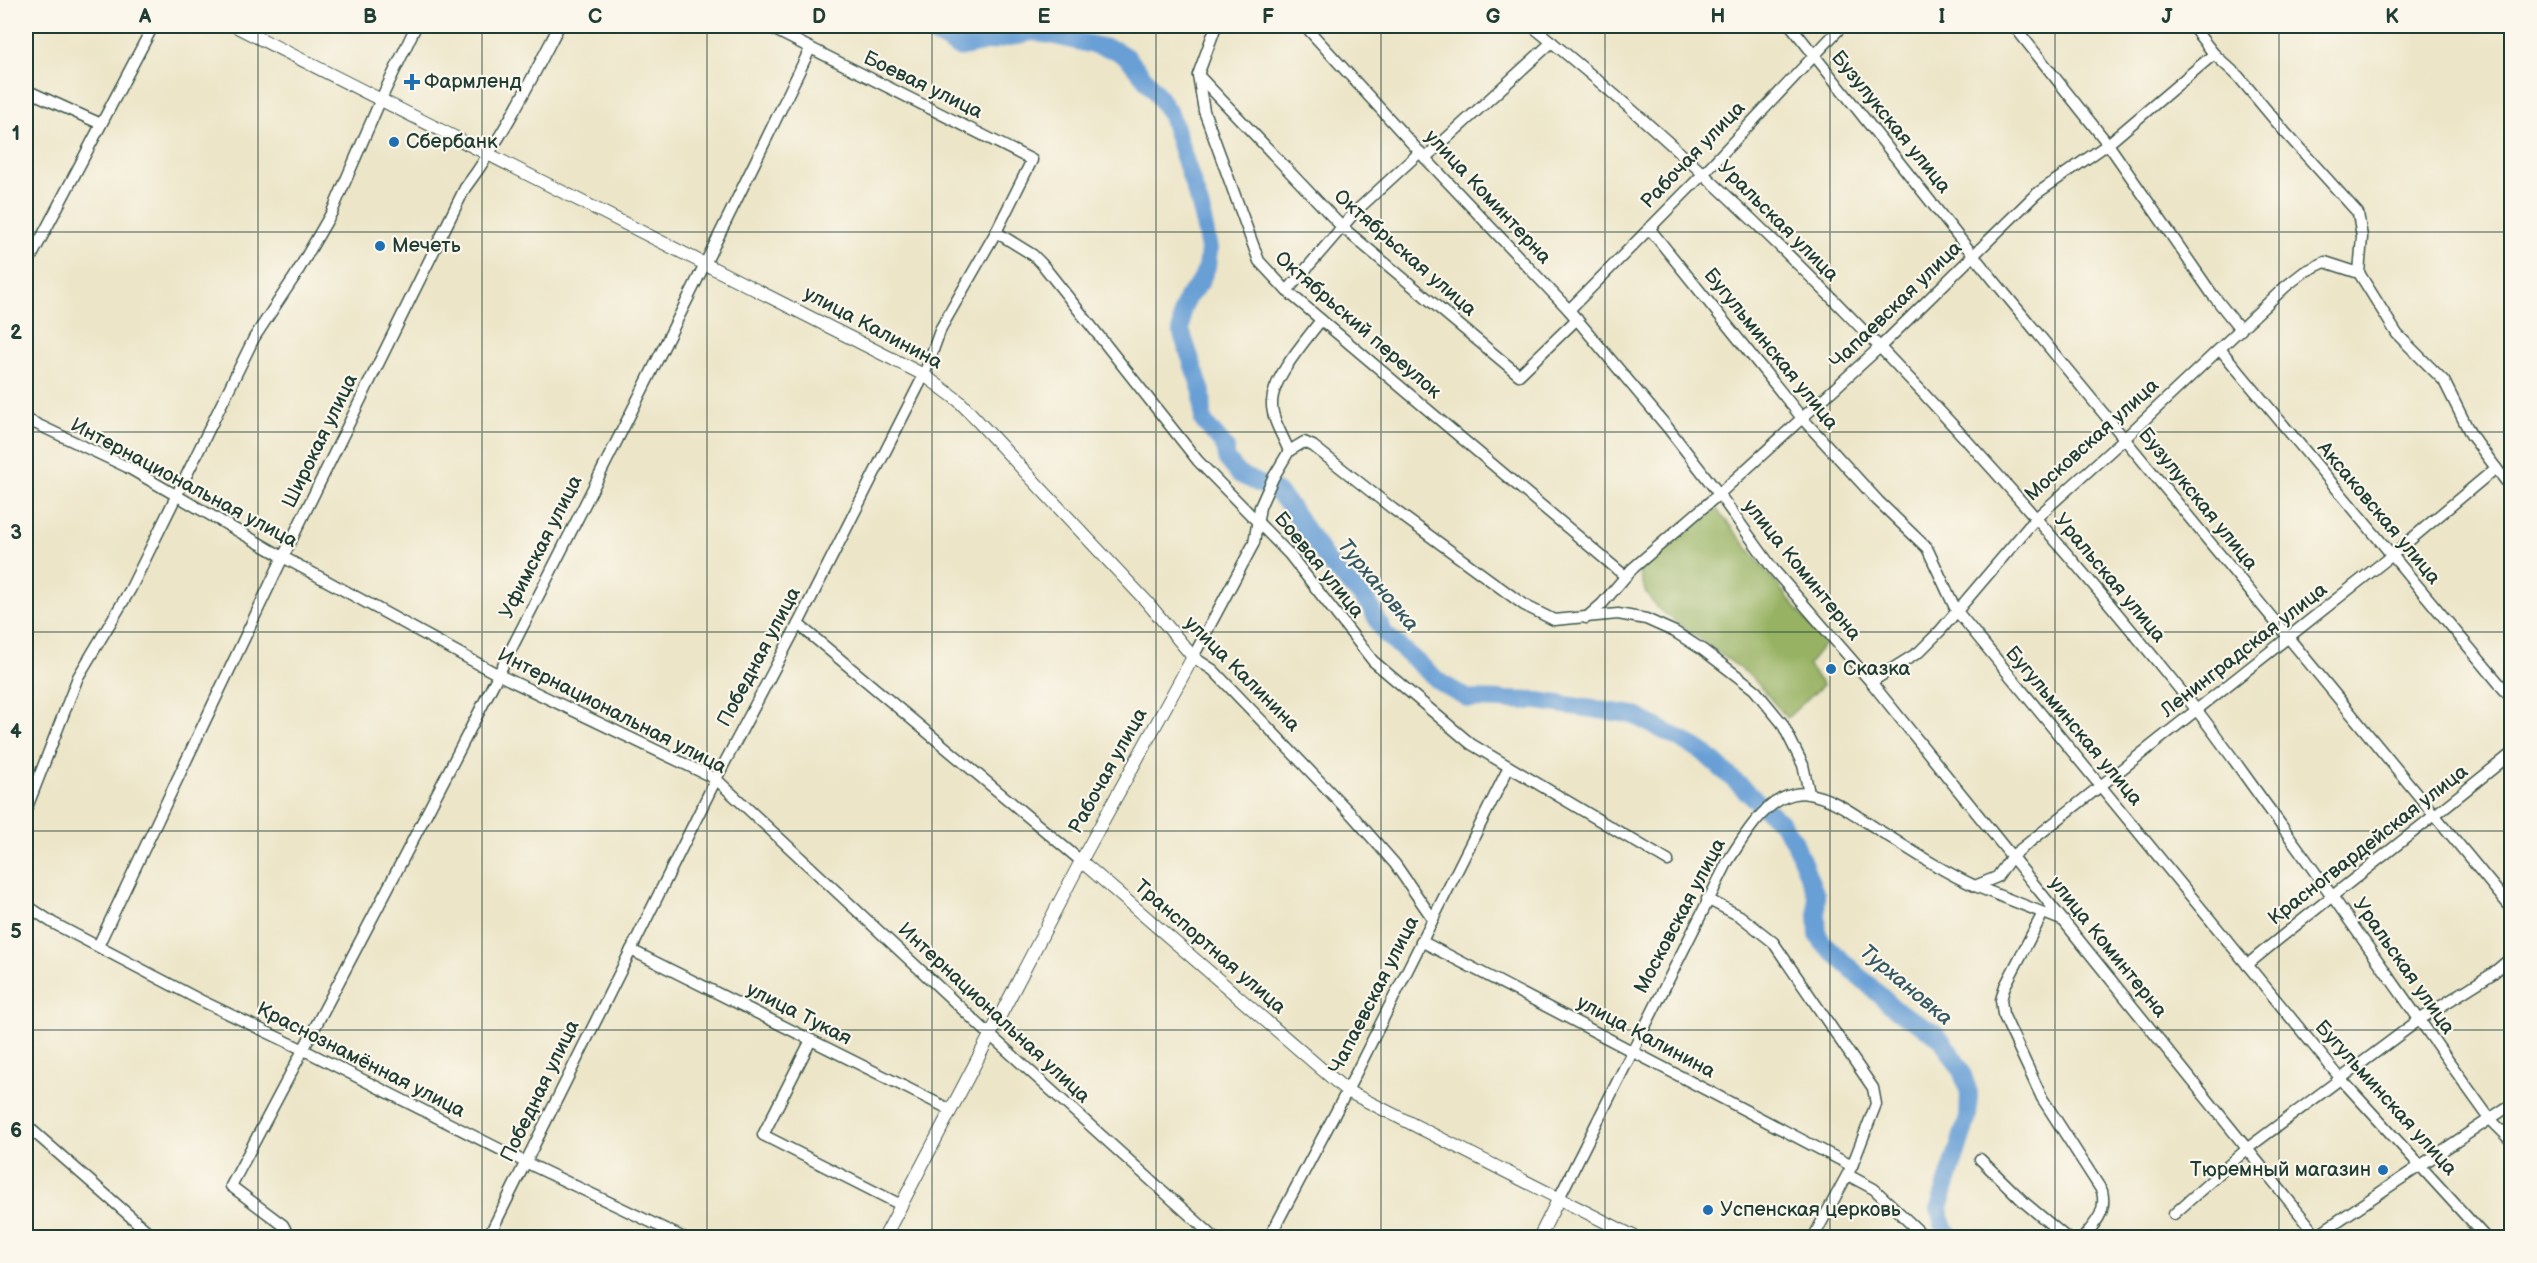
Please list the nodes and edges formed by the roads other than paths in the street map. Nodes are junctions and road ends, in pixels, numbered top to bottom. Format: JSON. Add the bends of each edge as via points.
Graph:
{"nodes":[{"id":1,"x":153,"y":26,"type":"edge"},
{"id":2,"x":235,"y":26,"type":"edge"},
{"id":3,"x":416,"y":26,"type":"edge"},
{"id":4,"x":558,"y":26,"type":"edge"},
{"id":5,"x":767,"y":26,"type":"edge"},
{"id":6,"x":1216,"y":26,"type":"edge"},
{"id":7,"x":1305,"y":26,"type":"edge"},
{"id":8,"x":1532,"y":26,"type":"edge"},
{"id":9,"x":1791,"y":26,"type":"edge"},
{"id":10,"x":1842,"y":26,"type":"edge"},
{"id":11,"x":2014,"y":26,"type":"edge"},
{"id":12,"x":2192,"y":26,"type":"edge"},
{"id":13,"x":1552,"y":42,"type":"junction"},
{"id":14,"x":810,"y":49,"type":"junction"},
{"id":15,"x":2214,"y":54,"type":"junction"},
{"id":16,"x":1815,"y":56,"type":"junction"},
{"id":17,"x":1198,"y":75,"type":"junction"},
{"id":18,"x":26,"y":90,"type":"edge"},
{"id":19,"x":381,"y":99,"type":"junction"},
{"id":20,"x":101,"y":124,"type":"junction"},
{"id":21,"x":2108,"y":144,"type":"junction"},
{"id":22,"x":490,"y":155,"type":"junction"},
{"id":23,"x":1422,"y":155,"type":"junction"},
{"id":24,"x":1032,"y":160,"type":"joint"},
{"id":25,"x":1704,"y":172,"type":"junction"},
{"id":26,"x":1342,"y":227,"type":"junction"},
{"id":27,"x":1649,"y":228,"type":"junction"},
{"id":28,"x":996,"y":232,"type":"junction"},
{"id":29,"x":1974,"y":255,"type":"junction"},
{"id":30,"x":706,"y":264,"type":"junction"},
{"id":31,"x":26,"y":267,"type":"edge"},
{"id":32,"x":2360,"y":273,"type":"junction"},
{"id":33,"x":1287,"y":291,"type":"junction"},
{"id":34,"x":1569,"y":310,"type":"junction"},
{"id":35,"x":1577,"y":319,"type":"junction"},
{"id":36,"x":1321,"y":320,"type":"junction"},
{"id":37,"x":2241,"y":330,"type":"junction"},
{"id":38,"x":1880,"y":347,"type":"junction"},
{"id":39,"x":2220,"y":349,"type":"junction"},
{"id":40,"x":924,"y":375,"type":"junction"},
{"id":41,"x":1802,"y":418,"type":"junction"},
{"id":42,"x":26,"y":419,"type":"edge"},
{"id":43,"x":2125,"y":438,"type":"junction"},
{"id":44,"x":1289,"y":451,"type":"junction"},
{"id":45,"x":2496,"y":468,"type":"junction"},
{"id":46,"x":2511,"y":489,"type":"edge"},
{"id":47,"x":1719,"y":494,"type":"junction"},
{"id":48,"x":177,"y":498,"type":"junction"},
{"id":49,"x":2036,"y":518,"type":"junction"},
{"id":50,"x":1258,"y":520,"type":"junction"},
{"id":51,"x":2391,"y":556,"type":"junction"},
{"id":52,"x":283,"y":557,"type":"junction"},
{"id":53,"x":1625,"y":576,"type":"junction"},
{"id":54,"x":1956,"y":610,"type":"junction"},
{"id":55,"x":1586,"y":618,"type":"junction"},
{"id":56,"x":798,"y":624,"type":"junction"},
{"id":57,"x":2289,"y":637,"type":"junction"},
{"id":58,"x":1193,"y":657,"type":"junction"},
{"id":59,"x":497,"y":674,"type":"junction"},
{"id":60,"x":1871,"y":682,"type":"junction"},
{"id":61,"x":2511,"y":699,"type":"edge"},
{"id":62,"x":2197,"y":710,"type":"junction"},
{"id":63,"x":2511,"y":753,"type":"edge"},
{"id":64,"x":1509,"y":767,"type":"junction"},
{"id":65,"x":716,"y":779,"type":"junction"},
{"id":66,"x":2100,"y":786,"type":"junction"},
{"id":67,"x":1809,"y":794,"type":"junction"},
{"id":68,"x":27,"y":802,"type":"edge"},
{"id":69,"x":2436,"y":816,"type":"junction"},
{"id":70,"x":2012,"y":856,"type":"junction"},
{"id":71,"x":1081,"y":861,"type":"junction"},
{"id":72,"x":1668,"y":861,"type":"dead end"},
{"id":73,"x":1975,"y":886,"type":"junction"},
{"id":74,"x":2332,"y":894,"type":"junction"},
{"id":75,"x":1707,"y":899,"type":"junction"},
{"id":76,"x":26,"y":905,"type":"edge"},
{"id":77,"x":2511,"y":909,"type":"edge"},
{"id":78,"x":2043,"y":914,"type":"junction"},
{"id":79,"x":1433,"y":919,"type":"junction"},
{"id":80,"x":2065,"y":922,"type":"junction"},
{"id":81,"x":1422,"y":942,"type":"junction"},
{"id":82,"x":98,"y":946,"type":"junction"},
{"id":83,"x":631,"y":950,"type":"junction"},
{"id":84,"x":2511,"y":957,"type":"edge"},
{"id":85,"x":2247,"y":965,"type":"junction"},
{"id":86,"x":2419,"y":1020,"type":"junction"},
{"id":87,"x":990,"y":1035,"type":"junction"},
{"id":88,"x":811,"y":1040,"type":"junction"},
{"id":89,"x":304,"y":1050,"type":"junction"},
{"id":90,"x":1632,"y":1052,"type":"junction"},
{"id":91,"x":2341,"y":1079,"type":"junction"},
{"id":92,"x":1347,"y":1091,"type":"junction"},
{"id":93,"x":2511,"y":1104,"type":"edge"},
{"id":94,"x":951,"y":1110,"type":"junction"},
{"id":95,"x":2490,"y":1119,"type":"junction"},
{"id":96,"x":26,"y":1125,"type":"edge"},
{"id":97,"x":2511,"y":1141,"type":"edge"},
{"id":98,"x":2248,"y":1148,"type":"junction"},
{"id":99,"x":1980,"y":1159,"type":"dead end"},
{"id":100,"x":525,"y":1162,"type":"junction"},
{"id":101,"x":2423,"y":1166,"type":"junction"},
{"id":102,"x":1850,"y":1171,"type":"junction"},
{"id":103,"x":1559,"y":1198,"type":"junction"},
{"id":104,"x":901,"y":1205,"type":"junction"},
{"id":105,"x":2174,"y":1214,"type":"dead end"},
{"id":106,"x":2318,"y":1236,"type":"edge"},
{"id":107,"x":155,"y":1238,"type":"edge"},
{"id":108,"x":290,"y":1238,"type":"edge"},
{"id":109,"x":488,"y":1238,"type":"edge"},
{"id":110,"x":684,"y":1238,"type":"edge"},
{"id":111,"x":884,"y":1238,"type":"edge"},
{"id":112,"x":1215,"y":1238,"type":"edge"},
{"id":113,"x":1269,"y":1238,"type":"edge"},
{"id":114,"x":1539,"y":1238,"type":"edge"},
{"id":115,"x":1637,"y":1238,"type":"edge"},
{"id":116,"x":1814,"y":1238,"type":"edge"},
{"id":117,"x":1926,"y":1238,"type":"edge"},
{"id":118,"x":2067,"y":1238,"type":"edge"},
{"id":119,"x":2083,"y":1238,"type":"edge"},
{"id":120,"x":2486,"y":1238,"type":"edge"}],
"edges":[{"from":1,"to":20,"type":"street"},
{"from":2,"to":19,"type":"main road","name":"улица Калинина"},
{"from":3,"to":19,"type":"street"},
{"from":4,"to":22,"type":"street","name":"Широкая улица"},
{"from":5,"to":14,"type":"street","name":"Боевая улица"},
{"from":6,"to":17,"type":"street","name":"Октябрьский переулок"},
{"from":7,"to":23,"type":"street","name":"улица Коминтерна"},
{"from":8,"to":13,"type":"street","name":"Уральская улица"},
{"from":9,"to":16,"type":"street","name":"Бузулукская улица"},
{"from":10,"to":16,"type":"street","name":"Рабочая улица"},
{"from":11,"to":21,"type":"street"},
{"from":12,"to":15,"type":"street"},
{"from":13,"to":23,"type":"street"},
{"from":13,"to":25,"type":"street","name":"Уральская улица"},
{"from":14,"to":24,"type":"street","name":"Боевая улица"},
{"from":14,"to":30,"type":"street","name":"Уфимская улица"},
{"from":15,"to":21,"type":"street","name":"Чапаевская улица"},
{"from":15,"to":32,"type":"street","via":[[2238,76],[2358,213],[2362,237]]},
{"from":16,"to":25,"type":"street","name":"Рабочая улица"},
{"from":16,"to":29,"type":"street","name":"Бузулукская улица"},
{"from":17,"to":26,"type":"street","name":"Октябрьская улица"},
{"from":17,"to":33,"type":"street","name":"Октябрьский переулок","via":[[1204,111],[1259,261]]},
{"from":18,"to":20,"type":"street"},
{"from":19,"to":22,"type":"main road","name":"улица Калинина"},
{"from":19,"to":48,"type":"street","via":[[332,212],[254,338]]},
{"from":20,"to":31,"type":"street"},
{"from":21,"to":29,"type":"street","name":"Чапаевская улица","via":[[2036,194]]},
{"from":21,"to":37,"type":"street"},
{"from":22,"to":30,"type":"main road","name":"улица Калинина"},
{"from":22,"to":52,"type":"street","name":"Широкая улица","via":[[465,188]]},
{"from":23,"to":26,"type":"street"},
{"from":23,"to":34,"type":"street","name":"улица Коминтерна"},
{"from":24,"to":28,"type":"street","name":"Победная улица"},
{"from":25,"to":27,"type":"street","name":"Рабочая улица"},
{"from":25,"to":38,"type":"street","name":"Уральская улица"},
{"from":26,"to":33,"type":"street"},
{"from":26,"to":35,"type":"street","name":"Октябрьская улица","via":[[1519,375]]},
{"from":27,"to":34,"type":"street","name":"Рабочая улица"},
{"from":27,"to":41,"type":"street","name":"Бугульминская улица"},
{"from":28,"to":40,"type":"street","name":"Победная улица","via":[[941,328]]},
{"from":28,"to":50,"type":"street","name":"Боевая улица","via":[[1042,264],[1198,461]]},
{"from":29,"to":38,"type":"street","name":"Чапаевская улица"},
{"from":29,"to":43,"type":"street","name":"Бузулукская улица"},
{"from":30,"to":40,"type":"main road","name":"улица Калинина"},
{"from":30,"to":59,"type":"street","name":"Уфимская улица"},
{"from":32,"to":37,"type":"street","name":"Московская улица","via":[[2325,262],[2304,272]]},
{"from":32,"to":45,"type":"street","via":[[2397,334],[2444,381],[2471,435]]},
{"from":33,"to":36,"type":"street","name":"Октябрьский переулок"},
{"from":34,"to":35,"type":"street","name":"улица Коминтерна"},
{"from":35,"to":47,"type":"street","name":"улица Коминтерна"},
{"from":36,"to":44,"type":"street","via":[[1287,368],[1272,402],[1275,420]]},
{"from":36,"to":53,"type":"street","name":"Октябрьский переулок"},
{"from":37,"to":39,"type":"street","name":"Московская улица"},
{"from":38,"to":41,"type":"street","name":"Чапаевская улица"},
{"from":38,"to":49,"type":"street","name":"Уральская улица"},
{"from":39,"to":43,"type":"street","name":"Московская улица"},
{"from":39,"to":51,"type":"street","name":"Аксаковская улица"},
{"from":40,"to":56,"type":"street","name":"Победная улица"},
{"from":40,"to":58,"type":"main road","name":"улица Калинина","via":[[959,401],[1147,602]]},
{"from":41,"to":47,"type":"street","name":"Чапаевская улица"},
{"from":41,"to":54,"type":"street","name":"Бугульминская улица","via":[[1927,548]]},
{"from":42,"to":48,"type":"street","name":"Интернациональная улица","via":[[127,467]]},
{"from":43,"to":49,"type":"street","name":"Московская улица"},
{"from":43,"to":57,"type":"street","name":"Бузулукская улица"},
{"from":44,"to":50,"type":"street","name":"Рабочая улица","via":[[1273,478]]},
{"from":44,"to":55,"type":"street","via":[[1304,442],[1313,446],[1524,605],[1554,620]]},
{"from":45,"to":46,"type":"street"},
{"from":45,"to":51,"type":"street","name":"Ленинградская улица"},
{"from":47,"to":53,"type":"street","name":"Чапаевская улица"},
{"from":47,"to":60,"type":"street","name":"улица Коминтерна","via":[[1773,569]]},
{"from":48,"to":52,"type":"street","name":"Интернациональная улица"},
{"from":48,"to":68,"type":"street","via":[[130,590],[78,677]]},
{"from":49,"to":54,"type":"street","name":"Московская улица"},
{"from":49,"to":62,"type":"street","name":"Уральская улица"},
{"from":50,"to":58,"type":"street","name":"Рабочая улица","via":[[1254,543]]},
{"from":50,"to":64,"type":"street","name":"Боевая улица","via":[[1373,661],[1442,721]]},
{"from":51,"to":57,"type":"street","name":"Ленинградская улица"},
{"from":51,"to":61,"type":"street","name":"Аксаковская улица"},
{"from":52,"to":59,"type":"street","name":"Интернациональная улица"},
{"from":52,"to":82,"type":"street","name":"Широкая улица"},
{"from":53,"to":55,"type":"street","name":"Чапаевская улица"},
{"from":54,"to":60,"type":"street","name":"Московская улица","via":[[1919,652]]},
{"from":54,"to":66,"type":"street","name":"Бугульминская улица"},
{"from":55,"to":67,"type":"street","via":[[1618,614],[1646,619],[1675,632],[1754,689],[1782,723],[1803,765]]},
{"from":56,"to":65,"type":"street","name":"Победная улица"},
{"from":56,"to":71,"type":"street","name":"Транспортная улица"},
{"from":57,"to":62,"type":"street","name":"Ленинградская улица"},
{"from":57,"to":69,"type":"street","name":"Бузулукская улица"},
{"from":58,"to":71,"type":"main road","name":"Рабочая улица"},
{"from":58,"to":79,"type":"street","name":"улица Калинина","via":[[1213,670],[1352,815],[1395,864]]},
{"from":59,"to":65,"type":"street","name":"Интернациональная улица"},
{"from":59,"to":89,"type":"street","name":"Уфимская улица"},
{"from":60,"to":70,"type":"street","name":"улица Коминтерна"},
{"from":62,"to":66,"type":"street","name":"Ленинградская улица"},
{"from":62,"to":74,"type":"street","name":"Уральская улица"},
{"from":63,"to":69,"type":"street","name":"Красногвардейская улица"},
{"from":64,"to":72,"type":"street","name":"Боевая улица"},
{"from":64,"to":79,"type":"street","name":"Чапаевская улица"},
{"from":65,"to":83,"type":"street","name":"Победная улица"},
{"from":65,"to":87,"type":"street","name":"Интернациональная улица"},
{"from":66,"to":70,"type":"street","name":"Ленинградская улица"},
{"from":66,"to":85,"type":"street","name":"Бугульминская улица"},
{"from":67,"to":73,"type":"street","via":[[1850,812],[1945,872]]},
{"from":67,"to":75,"type":"street","name":"Московская улица","via":[[1781,799],[1754,824]]},
{"from":69,"to":74,"type":"street","name":"Красногвардейская улица"},
{"from":69,"to":77,"type":"street","name":"Бузулукская улица"},
{"from":70,"to":73,"type":"street","via":[[1997,877]]},
{"from":70,"to":80,"type":"street","name":"улица Коминтерна"},
{"from":71,"to":87,"type":"main road","name":"Рабочая улица"},
{"from":71,"to":92,"type":"main road","name":"Транспортная улица"},
{"from":73,"to":78,"type":"street"},
{"from":74,"to":85,"type":"street","name":"Красногвардейская улица"},
{"from":74,"to":86,"type":"street","name":"Уральская улица"},
{"from":75,"to":90,"type":"street","name":"Московская улица"},
{"from":75,"to":102,"type":"street","via":[[1740,916],[1773,942],[1873,1088],[1876,1104]]},
{"from":76,"to":82,"type":"street","name":"Краснознамённая улица"},
{"from":78,"to":80,"type":"street"},
{"from":78,"to":119,"type":"street","via":[[2001,1000],[2003,1014],[2042,1098],[2102,1191],[2105,1204],[2101,1216]]},
{"from":79,"to":81,"type":"street","name":"Чапаевская улица"},
{"from":80,"to":98,"type":"street","name":"улица Коминтерна"},
{"from":81,"to":90,"type":"street","name":"улица Калинина"},
{"from":81,"to":92,"type":"street","name":"Чапаевская улица"},
{"from":82,"to":89,"type":"street","name":"Краснознамённая улица"},
{"from":83,"to":88,"type":"street","name":"улица Тукая"},
{"from":83,"to":100,"type":"street","name":"Победная улица"},
{"from":84,"to":86,"type":"street","via":[[2492,974]]},
{"from":85,"to":91,"type":"street","name":"Бугульминская улица"},
{"from":86,"to":91,"type":"street"},
{"from":86,"to":95,"type":"street","name":"Уральская улица"},
{"from":87,"to":94,"type":"main road","name":"Рабочая улица"},
{"from":87,"to":112,"type":"street","name":"Интернациональная улица"},
{"from":88,"to":94,"type":"street","name":"улица Тукая"},
{"from":88,"to":104,"type":"street","via":[[763,1135]]},
{"from":89,"to":100,"type":"street","name":"Краснознамённая улица"},
{"from":89,"to":108,"type":"street","name":"Уфимская улица","via":[[231,1186],[283,1225]]},
{"from":90,"to":102,"type":"street","name":"улица Калинина"},
{"from":90,"to":103,"type":"street","name":"Московская улица"},
{"from":91,"to":98,"type":"street"},
{"from":91,"to":101,"type":"street","name":"Бугульминская улица","via":[[2396,1142]]},
{"from":92,"to":103,"type":"main road","name":"Транспортная улица"},
{"from":92,"to":113,"type":"street","name":"Чапаевская улица"},
{"from":93,"to":95,"type":"street"},
{"from":94,"to":104,"type":"main road","name":"Рабочая улица"},
{"from":95,"to":97,"type":"street","name":"Уральская улица"},
{"from":95,"to":101,"type":"street"},
{"from":96,"to":107,"type":"street"},
{"from":98,"to":105,"type":"street"},
{"from":98,"to":106,"type":"street","name":"улица Коминтерна"},
{"from":99,"to":118,"type":"street"},
{"from":100,"to":109,"type":"street","name":"Победная улица"},
{"from":100,"to":110,"type":"street","name":"Краснознамённая улица"},
{"from":101,"to":106,"type":"street"},
{"from":101,"to":120,"type":"street","name":"Бугульминская улица"},
{"from":102,"to":116,"type":"street"},
{"from":102,"to":117,"type":"street","name":"улица Калинина"},
{"from":103,"to":114,"type":"main road","name":"Московская улица"},
{"from":103,"to":115,"type":"main road","name":"Транспортная улица"},
{"from":104,"to":111,"type":"main road","name":"Рабочая улица"}]}
